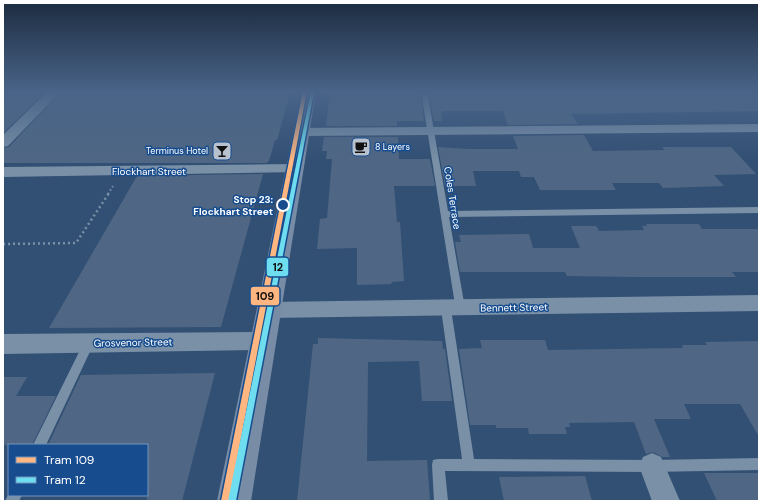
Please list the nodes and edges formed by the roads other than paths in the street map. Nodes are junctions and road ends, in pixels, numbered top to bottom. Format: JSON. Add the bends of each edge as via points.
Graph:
{"nodes":[{"id":1,"x":31,"y":115,"type":"edge"},
{"id":2,"x":304,"y":115,"type":"edge"},
{"id":3,"x":428,"y":115,"type":"edge"},
{"id":4,"x":759,"y":128,"type":"edge"},
{"id":5,"x":431,"y":131,"type":"junction"},
{"id":6,"x":301,"y":132,"type":"junction"},
{"id":7,"x":3,"y":143,"type":"edge"},
{"id":8,"x":294,"y":170,"type":"junction"},
{"id":9,"x":3,"y":172,"type":"edge"},
{"id":10,"x":759,"y":210,"type":"edge"},
{"id":11,"x":444,"y":214,"type":"junction"},
{"id":12,"x":759,"y":303,"type":"edge"},
{"id":13,"x":453,"y":308,"type":"junction"},
{"id":14,"x":269,"y":310,"type":"junction"},
{"id":15,"x":264,"y":341,"type":"junction"},
{"id":16,"x":89,"y":343,"type":"junction"},
{"id":17,"x":3,"y":344,"type":"edge"},
{"id":18,"x":39,"y":444,"type":"edge"},
{"id":19,"x":759,"y":464,"type":"edge"},
{"id":20,"x":469,"y":466,"type":"junction"},
{"id":21,"x":652,"y":466,"type":"junction"},
{"id":22,"x":234,"y":501,"type":"edge"},
{"id":23,"x":441,"y":501,"type":"edge"},
{"id":24,"x":666,"y":501,"type":"edge"}],
"edges":[{"from":1,"to":7,"type":"street"},
{"from":2,"to":6,"type":"main road"},
{"from":3,"to":5,"type":"lane","name":"Coles Terrace"},
{"from":4,"to":5,"type":"street"},
{"from":5,"to":6,"type":"street"},
{"from":5,"to":11,"type":"lane","name":"Coles Terrace"},
{"from":6,"to":8,"type":"main road"},
{"from":8,"to":9,"type":"street","name":"Flockhart Street"},
{"from":8,"to":14,"type":"main road"},
{"from":10,"to":11,"type":"lane"},
{"from":11,"to":13,"type":"lane","name":"Coles Terrace"},
{"from":12,"to":13,"type":"street","name":"Bennett Street"},
{"from":13,"to":14,"type":"street","name":"Bennett Street"},
{"from":13,"to":20,"type":"lane","name":"Coles Terrace"},
{"from":14,"to":15,"type":"main road"},
{"from":15,"to":16,"type":"street","name":"Grosvenor Street"},
{"from":15,"to":22,"type":"main road"},
{"from":16,"to":17,"type":"street","name":"Grosvenor Street"},
{"from":16,"to":18,"type":"lane"},
{"from":19,"to":21,"type":"lane"},
{"from":20,"to":21,"type":"lane"},
{"from":20,"to":23,"type":"lane","via":[[438,465]]},
{"from":21,"to":24,"type":"street"}]}
